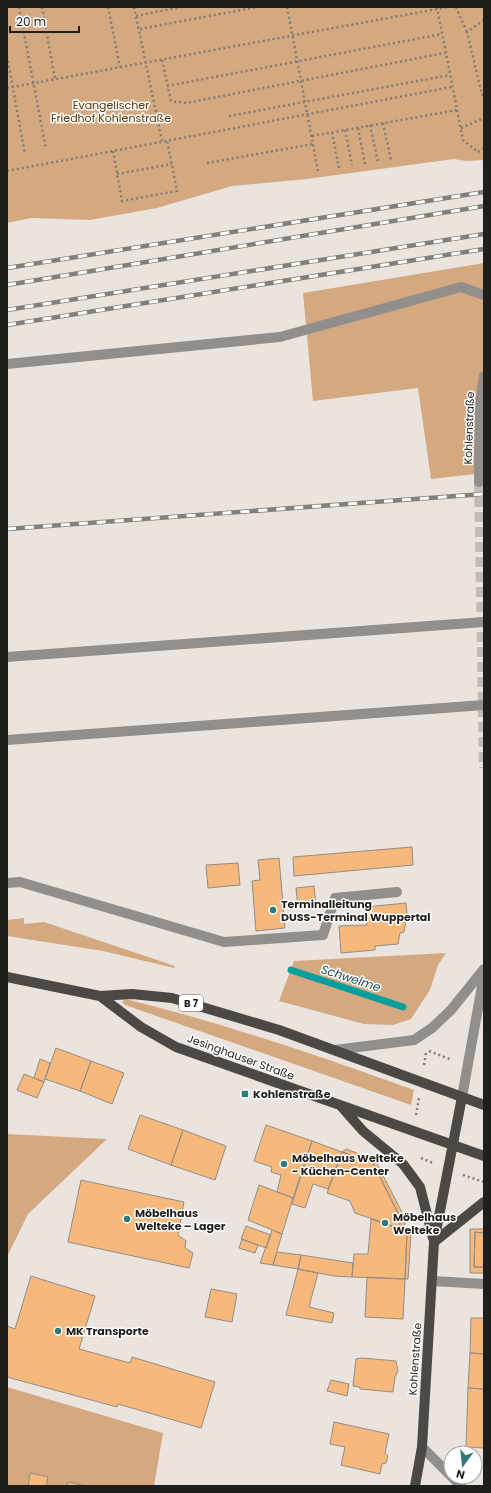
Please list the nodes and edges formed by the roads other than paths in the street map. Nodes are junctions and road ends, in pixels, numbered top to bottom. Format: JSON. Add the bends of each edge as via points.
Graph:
{"nodes":[{"id":1,"x":484,"y":295,"type":"edge"},
{"id":2,"x":7,"y":364,"type":"edge"},
{"id":3,"x":484,"y":376,"type":"edge"},
{"id":4,"x":479,"y":482,"type":"tunnel mouth"},
{"id":5,"x":484,"y":622,"type":"edge"},
{"id":6,"x":7,"y":658,"type":"edge"},
{"id":7,"x":484,"y":705,"type":"edge"},
{"id":8,"x":7,"y":740,"type":"edge"},
{"id":9,"x":7,"y":883,"type":"edge"},
{"id":10,"x":397,"y":892,"type":"dead end"},
{"id":11,"x":484,"y":969,"type":"edge"},
{"id":12,"x":484,"y":975,"type":"edge"},
{"id":13,"x":7,"y":977,"type":"edge"},
{"id":14,"x":100,"y":996,"type":"junction"},
{"id":15,"x":477,"y":1021,"type":"junction"},
{"id":16,"x":484,"y":1030,"type":"edge"},
{"id":17,"x":335,"y":1050,"type":"junction"},
{"id":18,"x":462,"y":1097,"type":"junction"},
{"id":19,"x":339,"y":1105,"type":"junction"},
{"id":20,"x":484,"y":1105,"type":"edge"},
{"id":21,"x":453,"y":1145,"type":"junction"},
{"id":22,"x":484,"y":1156,"type":"edge"},
{"id":23,"x":484,"y":1202,"type":"edge"},
{"id":24,"x":434,"y":1242,"type":"junction"},
{"id":25,"x":433,"y":1281,"type":"junction"},
{"id":26,"x":484,"y":1284,"type":"edge"},
{"id":27,"x":422,"y":1448,"type":"junction"},
{"id":28,"x":443,"y":1468,"type":"edge"},
{"id":29,"x":415,"y":1486,"type":"edge"}],
"edges":[{"from":1,"to":2,"type":"street","via":[[461,287],[280,337]]},
{"from":3,"to":4,"type":"street","name":"Kohlenstraße","via":[[480,404]]},
{"from":5,"to":6,"type":"street"},
{"from":7,"to":8,"type":"street"},
{"from":9,"to":10,"type":"street","via":[[20,882],[224,942],[324,935],[335,898]]},
{"from":11,"to":17,"type":"street","via":[[451,1010],[432,1028],[414,1040]]},
{"from":12,"to":15,"type":"street","name":"Kohlenstraße"},
{"from":13,"to":14,"type":"main road","name":"Jesinghauser Straße","number":"B 7"},
{"from":14,"to":17,"type":"main road","name":"Jesinghauser Straße","number":"B 7","via":[[132,994],[172,998],[279,1030]]},
{"from":14,"to":19,"type":"main road","name":"Jesinghauser Straße","number":"B 7","via":[[140,1027],[176,1047]]},
{"from":15,"to":16,"type":"street"},
{"from":15,"to":18,"type":"street","name":"Kohlenstraße"},
{"from":17,"to":18,"type":"main road","name":"Jesinghauser Straße","number":"B 7"},
{"from":18,"to":20,"type":"main road","number":"B 7"},
{"from":18,"to":21,"type":"main road","name":"Kohlenstraße"},
{"from":19,"to":21,"type":"main road","name":"Jesinghauser Straße","number":"B 7"},
{"from":19,"to":24,"type":"main road","via":[[363,1131],[403,1164],[420,1187]]},
{"from":21,"to":22,"type":"main road","number":"B 7"},
{"from":21,"to":24,"type":"main road","name":"Kohlenstraße"},
{"from":23,"to":24,"type":"main road"},
{"from":24,"to":25,"type":"main road","name":"Kohlenstraße"},
{"from":25,"to":26,"type":"street"},
{"from":25,"to":27,"type":"main road","name":"Kohlenstraße"},
{"from":27,"to":28,"type":"street"},
{"from":27,"to":29,"type":"main road","name":"Kohlenstraße"}]}
